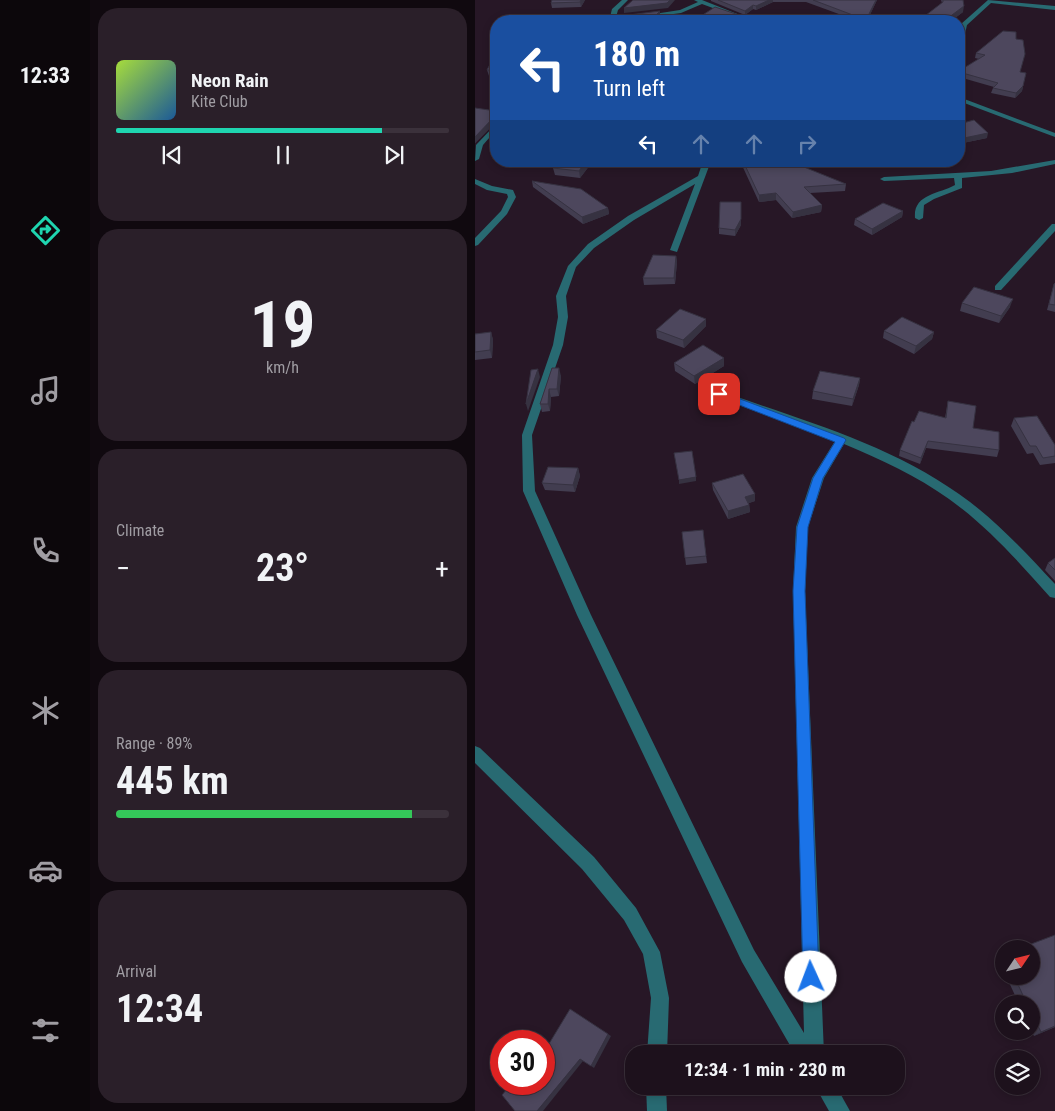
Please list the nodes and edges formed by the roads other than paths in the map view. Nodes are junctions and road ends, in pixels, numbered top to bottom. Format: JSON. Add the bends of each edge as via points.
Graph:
{"nodes":[{"id":1,"x":625,"y":0,"type":"edge"},
{"id":2,"x":988,"y":0,"type":"edge"},
{"id":3,"x":701,"y":1,"type":"edge"},
{"id":4,"x":997,"y":1,"type":"edge"},
{"id":5,"x":715,"y":7,"type":"junction"},
{"id":6,"x":1055,"y":8,"type":"edge"},
{"id":7,"x":708,"y":11,"type":"edge"},
{"id":8,"x":614,"y":15,"type":"edge"},
{"id":9,"x":643,"y":15,"type":"edge"},
{"id":10,"x":736,"y":15,"type":"edge"},
{"id":11,"x":965,"y":23,"type":"edge"},
{"id":12,"x":965,"y":101,"type":"edge"},
{"id":13,"x":490,"y":133,"type":"edge"},
{"id":14,"x":1055,"y":135,"type":"edge"},
{"id":15,"x":476,"y":151,"type":"edge"},
{"id":16,"x":475,"y":159,"type":"edge"},
{"id":17,"x":1055,"y":162,"type":"edge"},
{"id":18,"x":704,"y":167,"type":"edge"},
{"id":19,"x":958,"y":177,"type":"junction"},
{"id":20,"x":699,"y":178,"type":"junction"},
{"id":21,"x":884,"y":180,"type":"dead end"},
{"id":22,"x":475,"y":181,"type":"edge"},
{"id":23,"x":475,"y":188,"type":"edge"},
{"id":24,"x":490,"y":188,"type":"junction"},
{"id":25,"x":919,"y":218,"type":"dead end"},
{"id":26,"x":1055,"y":226,"type":"edge"},
{"id":27,"x":475,"y":243,"type":"edge"},
{"id":28,"x":673,"y":250,"type":"dead end"},
{"id":29,"x":997,"y":288,"type":"dead end"},
{"id":30,"x":719,"y":394,"type":"dead end"},
{"id":31,"x":841,"y":440,"type":"junction"},
{"id":32,"x":1055,"y":593,"type":"edge"},
{"id":33,"x":475,"y":753,"type":"edge"},
{"id":34,"x":657,"y":1045,"type":"edge"},
{"id":35,"x":801,"y":1045,"type":"edge"},
{"id":36,"x":813,"y":1045,"type":"edge"},
{"id":37,"x":656,"y":1095,"type":"edge"},
{"id":38,"x":830,"y":1095,"type":"edge"},
{"id":39,"x":657,"y":1111,"type":"edge"},
{"id":40,"x":839,"y":1111,"type":"edge"}],
"edges":[{"from":1,"to":8,"type":"street","via":[[615,9]]},
{"from":2,"to":4,"type":"street"},
{"from":2,"to":11,"type":"street"},
{"from":3,"to":5,"type":"street"},
{"from":3,"to":9,"type":"street","via":[[681,11]]},
{"from":4,"to":6,"type":"street"},
{"from":5,"to":7,"type":"street"},
{"from":5,"to":10,"type":"street"},
{"from":12,"to":14,"type":"street"},
{"from":13,"to":15,"type":"street"},
{"from":15,"to":16,"type":"street"},
{"from":17,"to":19,"type":"street","via":[[1005,173]]},
{"from":18,"to":20,"type":"street"},
{"from":19,"to":21,"type":"street"},
{"from":19,"to":25,"type":"street","via":[[959,186],[955,189],[919,204]]},
{"from":20,"to":28,"type":"street"},
{"from":20,"to":35,"type":"street","via":[[615,229],[591,246],[572,266],[561,296],[563,317],[558,345],[527,435],[529,491],[583,615],[748,956]]},
{"from":22,"to":24,"type":"street"},
{"from":23,"to":24,"type":"street"},
{"from":24,"to":27,"type":"street","via":[[510,192],[512,197]]},
{"from":26,"to":29,"type":"street"},
{"from":30,"to":31,"type":"street"},
{"from":31,"to":32,"type":"street","via":[[938,485],[991,526]]},
{"from":31,"to":36,"type":"street","via":[[818,478],[803,527],[799,591]]},
{"from":33,"to":34,"type":"street","via":[[588,863],[629,914],[651,952],[660,998]]},
{"from":37,"to":39,"type":"street"},
{"from":38,"to":40,"type":"street"}]}
